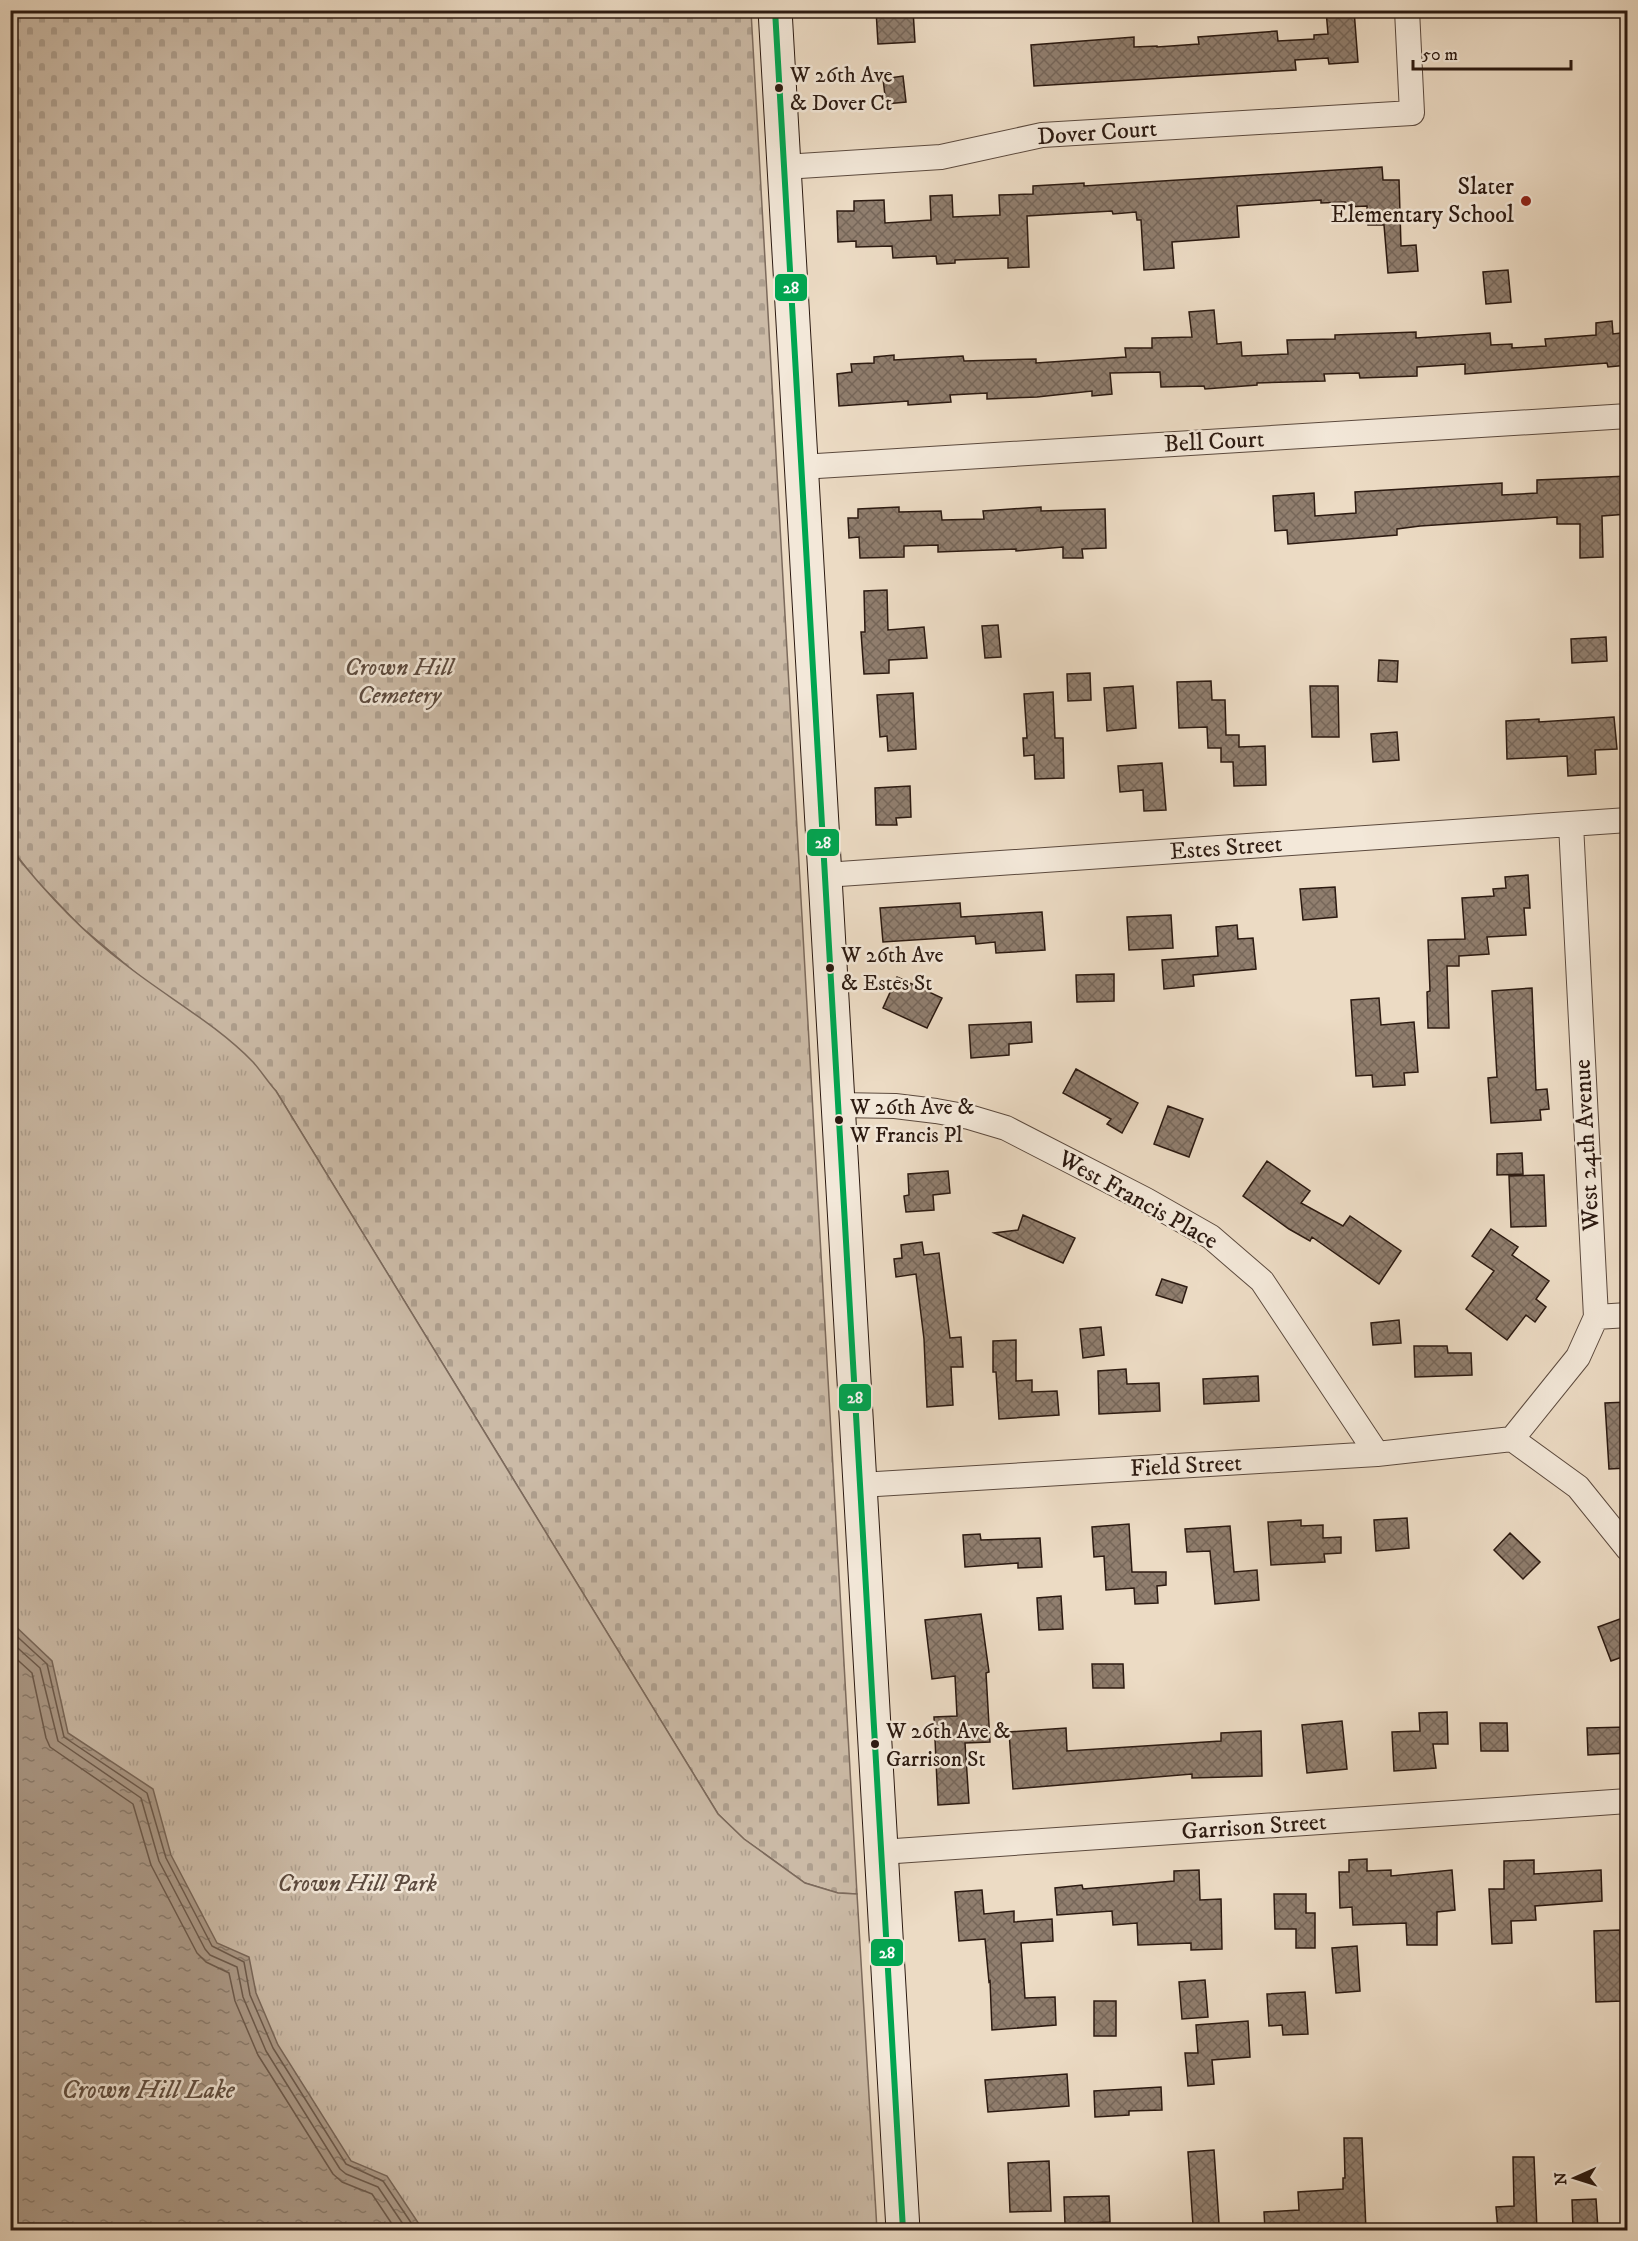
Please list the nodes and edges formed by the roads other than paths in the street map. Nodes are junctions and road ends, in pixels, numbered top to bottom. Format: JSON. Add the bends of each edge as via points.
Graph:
{"nodes":[{"id":1,"x":775,"y":10,"type":"edge"},
{"id":2,"x":1407,"y":10,"type":"edge"},
{"id":3,"x":784,"y":167,"type":"junction"},
{"id":4,"x":1628,"y":416,"type":"edge"},
{"id":5,"x":801,"y":467,"type":"junction"},
{"id":6,"x":1628,"y":820,"type":"edge"},
{"id":7,"x":1571,"y":824,"type":"junction"},
{"id":8,"x":825,"y":875,"type":"junction"},
{"id":9,"x":838,"y":1105,"type":"junction"},
{"id":10,"x":1628,"y":1315,"type":"edge"},
{"id":11,"x":1596,"y":1317,"type":"junction"},
{"id":12,"x":1512,"y":1439,"type":"junction"},
{"id":13,"x":1377,"y":1454,"type":"junction"},
{"id":14,"x":860,"y":1485,"type":"junction"},
{"id":15,"x":1628,"y":1549,"type":"edge"},
{"id":16,"x":1628,"y":1801,"type":"edge"},
{"id":17,"x":881,"y":1852,"type":"junction"},
{"id":18,"x":903,"y":2230,"type":"edge"}],
"edges":[{"from":1,"to":3,"type":"street"},
{"from":2,"to":3,"type":"street","name":"Dover Court","via":[[1412,112],[1042,135],[933,158]]},
{"from":3,"to":5,"type":"street"},
{"from":4,"to":5,"type":"street","name":"Bell Court"},
{"from":5,"to":8,"type":"street"},
{"from":6,"to":7,"type":"street","name":"Estes Street"},
{"from":7,"to":8,"type":"street","name":"Estes Street"},
{"from":7,"to":11,"type":"street","name":"West 24th Avenue"},
{"from":8,"to":9,"type":"street"},
{"from":9,"to":13,"type":"street","name":"West Francis Place","via":[[936,1111],[1005,1128],[1211,1237],[1262,1281]]},
{"from":9,"to":14,"type":"street"},
{"from":10,"to":11,"type":"street"},
{"from":11,"to":12,"type":"street","name":"West 24th Avenue","via":[[1578,1357]]},
{"from":12,"to":13,"type":"street","name":"Field Street"},
{"from":12,"to":15,"type":"street","via":[[1578,1487]]},
{"from":13,"to":14,"type":"street","name":"Field Street"},
{"from":14,"to":17,"type":"street"},
{"from":16,"to":17,"type":"street","name":"Garrison Street"},
{"from":17,"to":18,"type":"street"}]}
